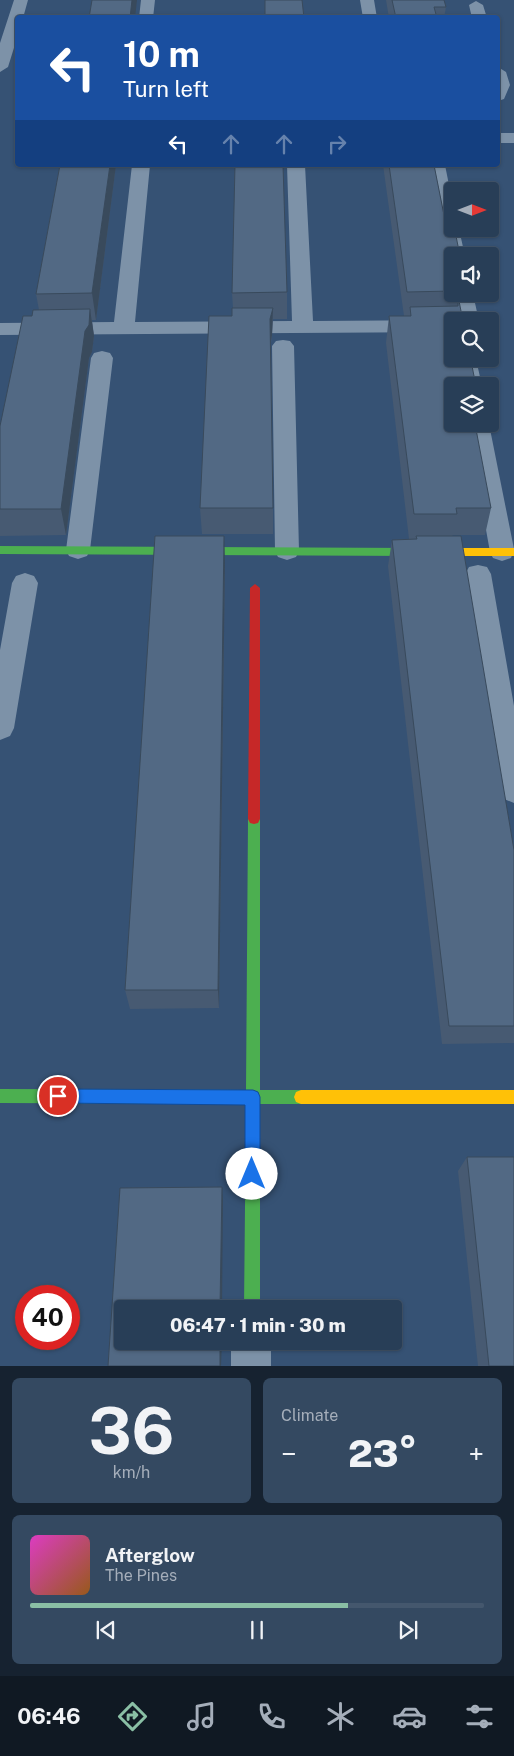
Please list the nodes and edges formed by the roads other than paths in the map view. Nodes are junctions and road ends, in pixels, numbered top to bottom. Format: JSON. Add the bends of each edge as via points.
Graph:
{"nodes":[{"id":1,"x":21,"y":0,"type":"edge"},
{"id":2,"x":148,"y":0,"type":"edge"},
{"id":3,"x":367,"y":0,"type":"edge"},
{"id":4,"x":16,"y":15,"type":"edge"},
{"id":5,"x":146,"y":15,"type":"edge"},
{"id":6,"x":370,"y":15,"type":"edge"},
{"id":7,"x":15,"y":19,"type":"edge"},
{"id":8,"x":0,"y":67,"type":"edge"},
{"id":9,"x":15,"y":68,"type":"edge"},
{"id":10,"x":500,"y":78,"type":"edge"},
{"id":11,"x":500,"y":90,"type":"edge"},
{"id":12,"x":500,"y":138,"type":"edge"},
{"id":13,"x":514,"y":138,"type":"edge"},
{"id":14,"x":141,"y":167,"type":"edge"},
{"id":15,"x":296,"y":167,"type":"edge"},
{"id":16,"x":436,"y":167,"type":"edge"},
{"id":17,"x":454,"y":247,"type":"edge"},
{"id":18,"x":303,"y":326,"type":"junction"},
{"id":19,"x":444,"y":326,"type":"edge"},
{"id":20,"x":124,"y":328,"type":"junction"},
{"id":21,"x":0,"y":329,"type":"edge"},
{"id":22,"x":282,"y":346,"type":"dead end"},
{"id":23,"x":102,"y":358,"type":"dead end"},
{"id":24,"x":480,"y":432,"type":"edge"},
{"id":25,"x":0,"y":550,"type":"edge"},
{"id":26,"x":78,"y":550,"type":"junction"},
{"id":27,"x":287,"y":551,"type":"junction"},
{"id":28,"x":508,"y":552,"type":"edge"},
{"id":29,"x":478,"y":574,"type":"dead end"},
{"id":30,"x":25,"y":583,"type":"dead end"},
{"id":31,"x":254,"y":588,"type":"dead end"},
{"id":32,"x":0,"y":728,"type":"edge"},
{"id":33,"x":514,"y":790,"type":"edge"},
{"id":34,"x":0,"y":1096,"type":"edge"},
{"id":35,"x":253,"y":1097,"type":"junction"},
{"id":36,"x":514,"y":1097,"type":"edge"},
{"id":37,"x":252,"y":1300,"type":"edge"},
{"id":38,"x":252,"y":1350,"type":"edge"},
{"id":39,"x":251,"y":1366,"type":"edge"}],
"edges":[{"from":1,"to":4,"type":"street"},
{"from":2,"to":5,"type":"street"},
{"from":3,"to":6,"type":"street"},
{"from":7,"to":8,"type":"street"},
{"from":8,"to":9,"type":"street"},
{"from":10,"to":11,"type":"street"},
{"from":12,"to":13,"type":"street"},
{"from":14,"to":20,"type":"street"},
{"from":15,"to":18,"type":"street"},
{"from":16,"to":17,"type":"street"},
{"from":18,"to":19,"type":"street"},
{"from":18,"to":20,"type":"street"},
{"from":20,"to":21,"type":"street"},
{"from":22,"to":27,"type":"street"},
{"from":23,"to":26,"type":"street"},
{"from":24,"to":28,"type":"street"},
{"from":25,"to":26,"type":"street"},
{"from":26,"to":27,"type":"street"},
{"from":27,"to":28,"type":"street"},
{"from":29,"to":33,"type":"street"},
{"from":30,"to":32,"type":"street"},
{"from":31,"to":35,"type":"street"},
{"from":34,"to":35,"type":"street"},
{"from":35,"to":36,"type":"street"},
{"from":35,"to":37,"type":"street"},
{"from":38,"to":39,"type":"street"}]}
